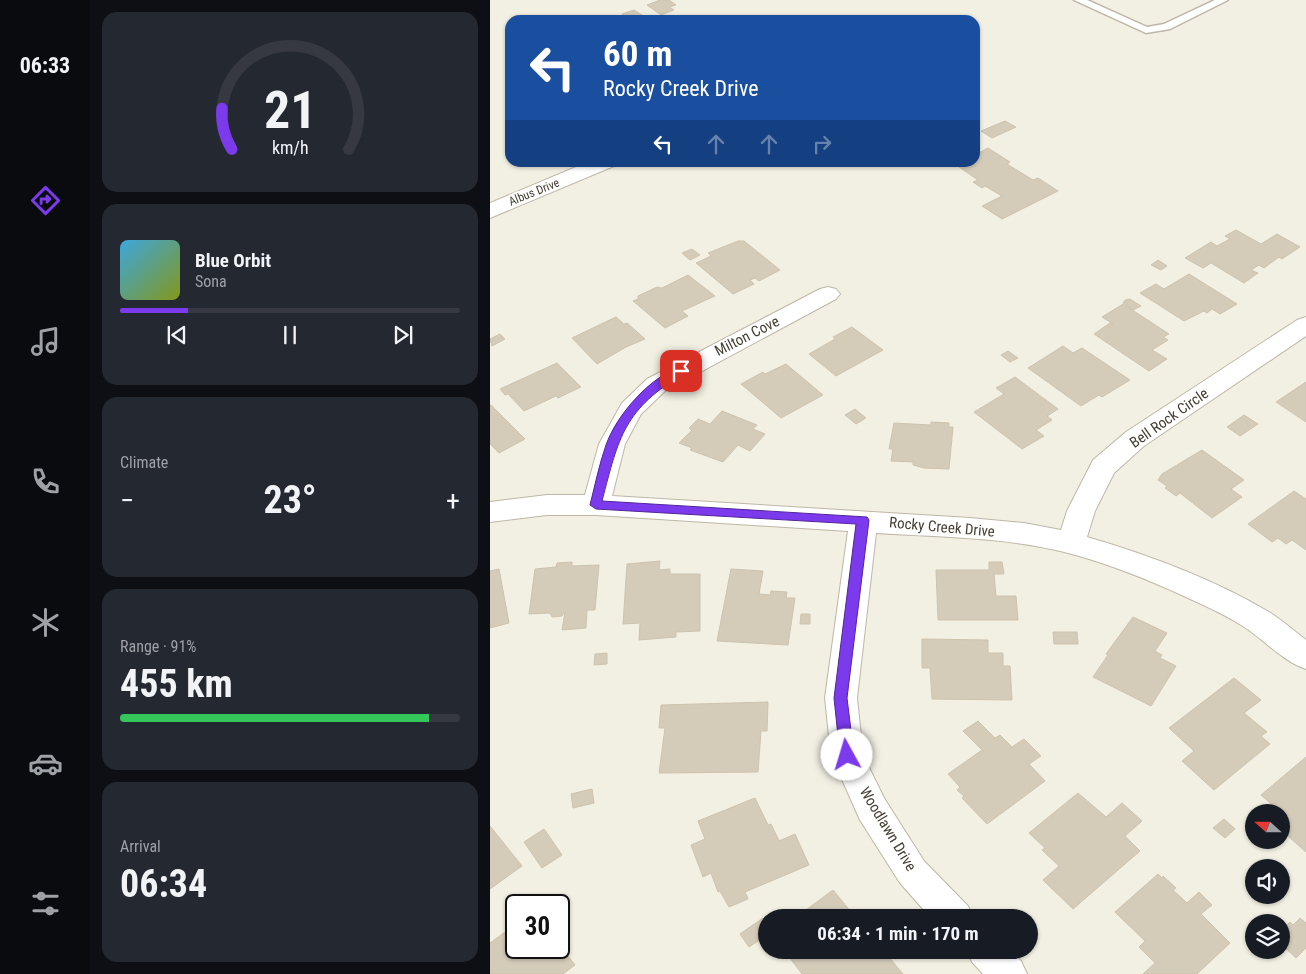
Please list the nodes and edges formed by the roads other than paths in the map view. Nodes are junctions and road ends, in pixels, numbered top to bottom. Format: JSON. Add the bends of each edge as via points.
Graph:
{"nodes":[{"id":1,"x":1079,"y":0,"type":"edge"},
{"id":2,"x":1223,"y":0,"type":"edge"},
{"id":3,"x":594,"y":167,"type":"edge"},
{"id":4,"x":492,"y":206,"type":"edge"},
{"id":5,"x":828,"y":294,"type":"dead end"},
{"id":6,"x":1306,"y":325,"type":"edge"},
{"id":7,"x":596,"y":505,"type":"junction"},
{"id":8,"x":490,"y":512,"type":"edge"},
{"id":9,"x":863,"y":520,"type":"junction"},
{"id":10,"x":1071,"y":543,"type":"junction"},
{"id":11,"x":1306,"y":657,"type":"edge"},
{"id":12,"x":947,"y":909,"type":"edge"},
{"id":13,"x":994,"y":959,"type":"edge"},
{"id":14,"x":1008,"y":974,"type":"edge"}],
"edges":[{"from":1,"to":2,"type":"lane","via":[[1146,30],[1166,27]]},
{"from":3,"to":4,"type":"street","name":"Albus Drive"},
{"from":5,"to":7,"type":"street","name":"Milton Cove","via":[[656,386],[632,409],[612,444]]},
{"from":6,"to":10,"type":"street","name":"Bell Rock Circle","via":[[1135,439],[1103,467],[1081,511]]},
{"from":7,"to":8,"type":"street","name":"Rocky Creek Drive","via":[[547,505]]},
{"from":7,"to":9,"type":"street","name":"Rocky Creek Drive"},
{"from":9,"to":10,"type":"street","name":"Rocky Creek Drive","via":[[970,528]]},
{"from":9,"to":12,"type":"street","name":"Woodlawn Drive","via":[[841,698],[847,755],[872,809],[912,872]]},
{"from":10,"to":11,"type":"street","name":"Rocky Creek Drive","via":[[1131,561],[1196,589],[1259,622]]},
{"from":13,"to":14,"type":"street"}]}
